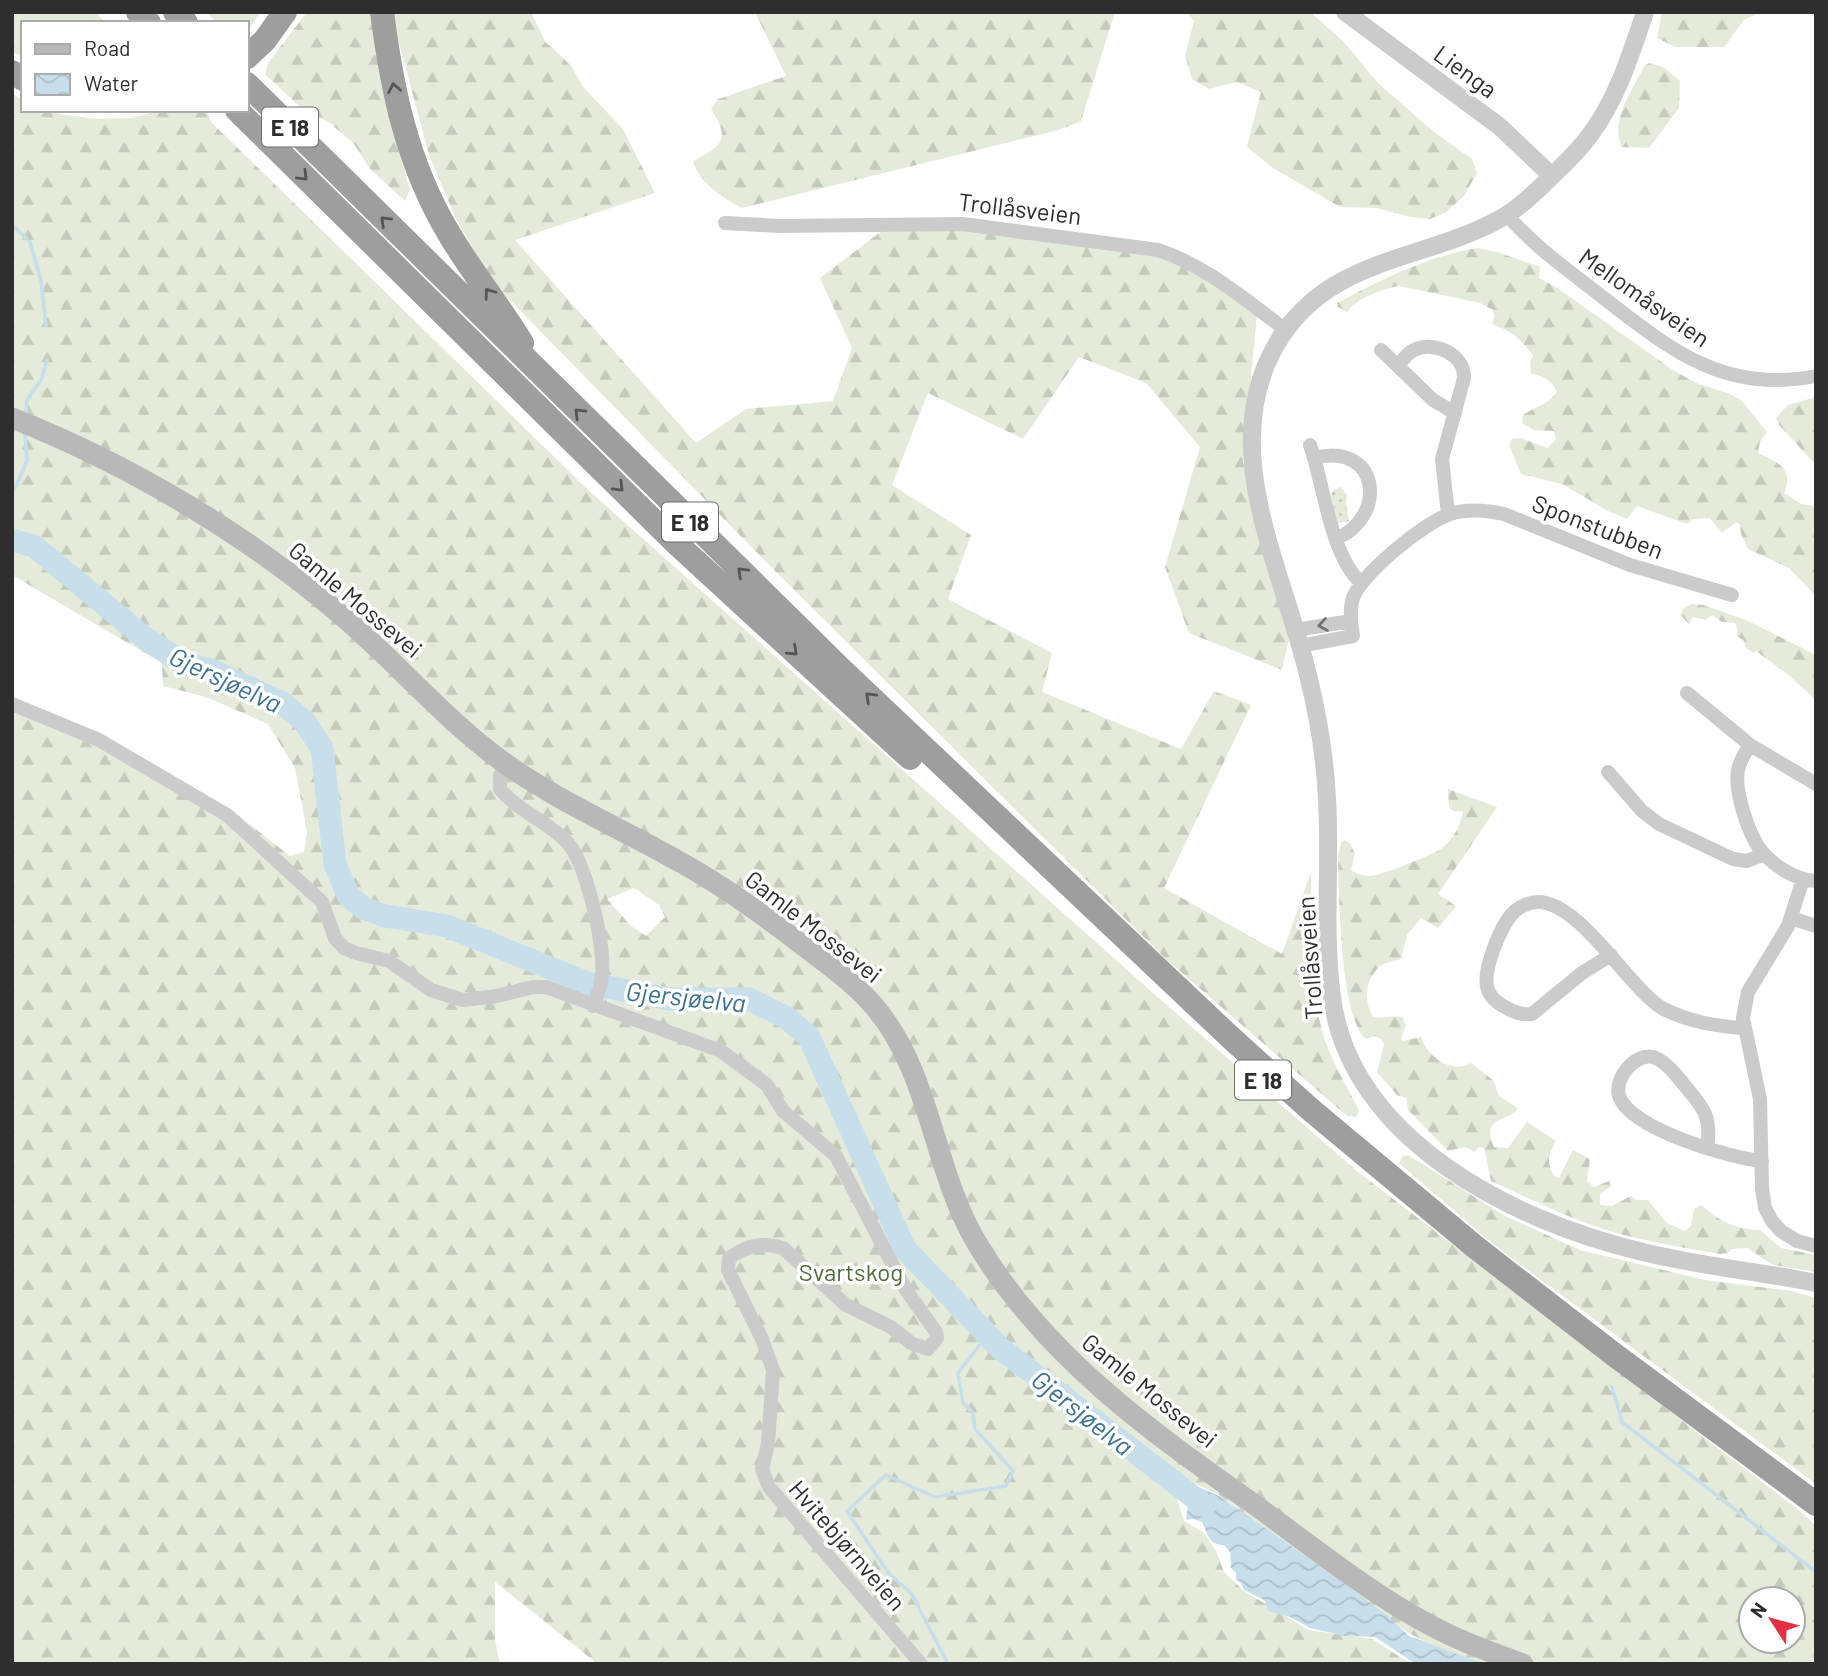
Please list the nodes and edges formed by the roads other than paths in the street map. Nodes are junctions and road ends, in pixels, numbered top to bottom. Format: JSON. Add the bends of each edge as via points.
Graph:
{"nodes":[{"id":1,"x":285,"y":12,"type":"edge"},
{"id":2,"x":382,"y":12,"type":"edge"},
{"id":3,"x":1345,"y":12,"type":"edge"},
{"id":4,"x":1645,"y":12,"type":"edge"},
{"id":5,"x":248,"y":56,"type":"edge"},
{"id":6,"x":248,"y":84,"type":"edge"},
{"id":7,"x":239,"y":112,"type":"edge"},
{"id":8,"x":1552,"y":176,"type":"junction"},
{"id":9,"x":1507,"y":215,"type":"junction"},
{"id":10,"x":725,"y":223,"type":"dead end"},
{"id":11,"x":1286,"y":330,"type":"junction"},
{"id":12,"x":1381,"y":350,"type":"dead end"},
{"id":13,"x":1398,"y":366,"type":"junction"},
{"id":14,"x":538,"y":371,"type":"junction"},
{"id":15,"x":1816,"y":376,"type":"edge"},
{"id":16,"x":1455,"y":413,"type":"junction"},
{"id":17,"x":12,"y":418,"type":"edge"},
{"id":18,"x":1448,"y":514,"type":"junction"},
{"id":19,"x":1336,"y":539,"type":"junction"},
{"id":20,"x":1361,"y":583,"type":"junction"},
{"id":21,"x":1732,"y":595,"type":"dead end"},
{"id":22,"x":1351,"y":621,"type":"junction"},
{"id":23,"x":1298,"y":638,"type":"junction"},
{"id":24,"x":1687,"y":693,"type":"dead end"},
{"id":25,"x":12,"y":704,"type":"edge"},
{"id":26,"x":1750,"y":746,"type":"junction"},
{"id":27,"x":506,"y":764,"type":"junction"},
{"id":28,"x":1608,"y":772,"type":"dead end"},
{"id":29,"x":1816,"y":784,"type":"edge"},
{"id":30,"x":1764,"y":854,"type":"junction"},
{"id":31,"x":1809,"y":880,"type":"edge"},
{"id":32,"x":1791,"y":918,"type":"junction"},
{"id":33,"x":1816,"y":926,"type":"edge"},
{"id":34,"x":1611,"y":955,"type":"junction"},
{"id":35,"x":595,"y":1000,"type":"junction"},
{"id":36,"x":1745,"y":1028,"type":"junction"},
{"id":37,"x":1706,"y":1148,"type":"junction"},
{"id":38,"x":1762,"y":1161,"type":"junction"},
{"id":39,"x":1816,"y":1246,"type":"edge"},
{"id":40,"x":1816,"y":1283,"type":"edge"},
{"id":41,"x":1816,"y":1504,"type":"edge"},
{"id":42,"x":1816,"y":1518,"type":"edge"},
{"id":43,"x":921,"y":1664,"type":"edge"},
{"id":44,"x":1523,"y":1664,"type":"edge"}],
"edges":[{"from":1,"to":5,"type":"highway"},
{"from":14,"to":2,"type":"highway","number":"E 18","one_way":true,"via":[[447,232],[420,179],[397,106]]},
{"from":3,"to":8,"type":"street","name":"Lienga","via":[[1499,126]]},
{"from":4,"to":8,"type":"street","name":"Trollåsveien","via":[[1601,118]]},
{"from":14,"to":6,"type":"highway","number":"E 18","one_way":true},
{"from":7,"to":42,"type":"highway","number":"E 18","one_way":true,"via":[[677,544],[1303,1116],[1512,1289]]},
{"from":8,"to":9,"type":"street","name":"Trollåsveien"},
{"from":9,"to":11,"type":"street","name":"Trollåsveien","via":[[1353,275],[1315,300]]},
{"from":9,"to":15,"type":"street","name":"Mellomåsveien","via":[[1546,253],[1695,362],[1755,380]]},
{"from":10,"to":11,"type":"street","name":"Trollåsveien","via":[[963,223],[1158,250],[1202,269]]},
{"from":11,"to":23,"type":"street","name":"Trollåsveien","via":[[1256,393],[1250,451],[1257,494]]},
{"from":12,"to":13,"type":"street"},
{"from":13,"to":16,"type":"street","via":[[1433,400]]},
{"from":13,"to":16,"type":"street","via":[[1422,347],[1457,358],[1464,374]]},
{"from":41,"to":14,"type":"highway","number":"E 18","one_way":true,"via":[[1541,1298],[1311,1110],[853,681]]},
{"from":16,"to":18,"type":"street","via":[[1442,459]]},
{"from":17,"to":27,"type":"main road","name":"Gamle Mossevei","via":[[141,479],[288,573]]},
{"from":18,"to":20,"type":"street","via":[[1388,557]]},
{"from":18,"to":21,"type":"street","name":"Sponstubben","via":[[1476,510],[1504,514],[1630,565]]},
{"from":19,"to":19,"type":"street","via":[[1312,451],[1353,460],[1364,468],[1369,480],[1365,513]]},
{"from":19,"to":20,"type":"street","via":[[1347,567]]},
{"from":20,"to":22,"type":"street","via":[[1351,605]]},
{"from":22,"to":23,"type":"street","one_way":true},
{"from":22,"to":23,"type":"street","via":[[1353,636]]},
{"from":23,"to":40,"type":"street","name":"Trollåsveien","via":[[1318,723],[1325,778],[1333,1006],[1346,1054],[1379,1107],[1457,1173],[1507,1203],[1562,1227],[1648,1254]]},
{"from":24,"to":26,"type":"street"},
{"from":25,"to":35,"type":"street","via":[[99,740],[227,815],[322,902],[335,938],[344,948],[389,961],[431,990],[463,1000],[545,987]]},
{"from":26,"to":29,"type":"street"},
{"from":26,"to":30,"type":"street","via":[[1740,763],[1737,787]]},
{"from":27,"to":35,"type":"street","via":[[499,775],[500,789],[555,831],[580,864],[592,898],[602,975]]},
{"from":27,"to":44,"type":"main road","name":"Gamle Mossevei","via":[[714,882],[824,961],[871,1003],[907,1059],[957,1206],[976,1242],[1023,1310],[1087,1377],[1158,1435],[1380,1594],[1443,1632]]},
{"from":28,"to":30,"type":"street","via":[[1659,824],[1733,859],[1747,861]]},
{"from":30,"to":31,"type":"street","via":[[1789,873]]},
{"from":31,"to":32,"type":"street"},
{"from":32,"to":33,"type":"street"},
{"from":32,"to":36,"type":"street","via":[[1748,992]]},
{"from":34,"to":34,"type":"street","via":[[1563,913],[1543,903],[1530,903],[1515,910],[1504,926],[1488,969],[1487,987],[1500,1004],[1529,1015]]},
{"from":34,"to":36,"type":"street","via":[[1663,1008],[1710,1024]]},
{"from":35,"to":43,"type":"street","name":"Hvitebjørnveien","via":[[721,1051],[767,1086],[783,1111],[836,1156],[906,1290],[936,1332],[928,1349],[911,1343],[891,1327],[845,1305],[783,1248],[745,1247],[729,1258],[728,1270],[773,1370],[762,1469],[769,1488]]},
{"from":36,"to":38,"type":"street","via":[[1758,1081]]},
{"from":37,"to":37,"type":"street","via":[[1655,1128],[1625,1105],[1618,1084],[1635,1062],[1658,1059],[1702,1106],[1708,1120]]},
{"from":37,"to":38,"type":"street"},
{"from":38,"to":39,"type":"street","via":[[1763,1199],[1772,1221],[1789,1237]]}]}
